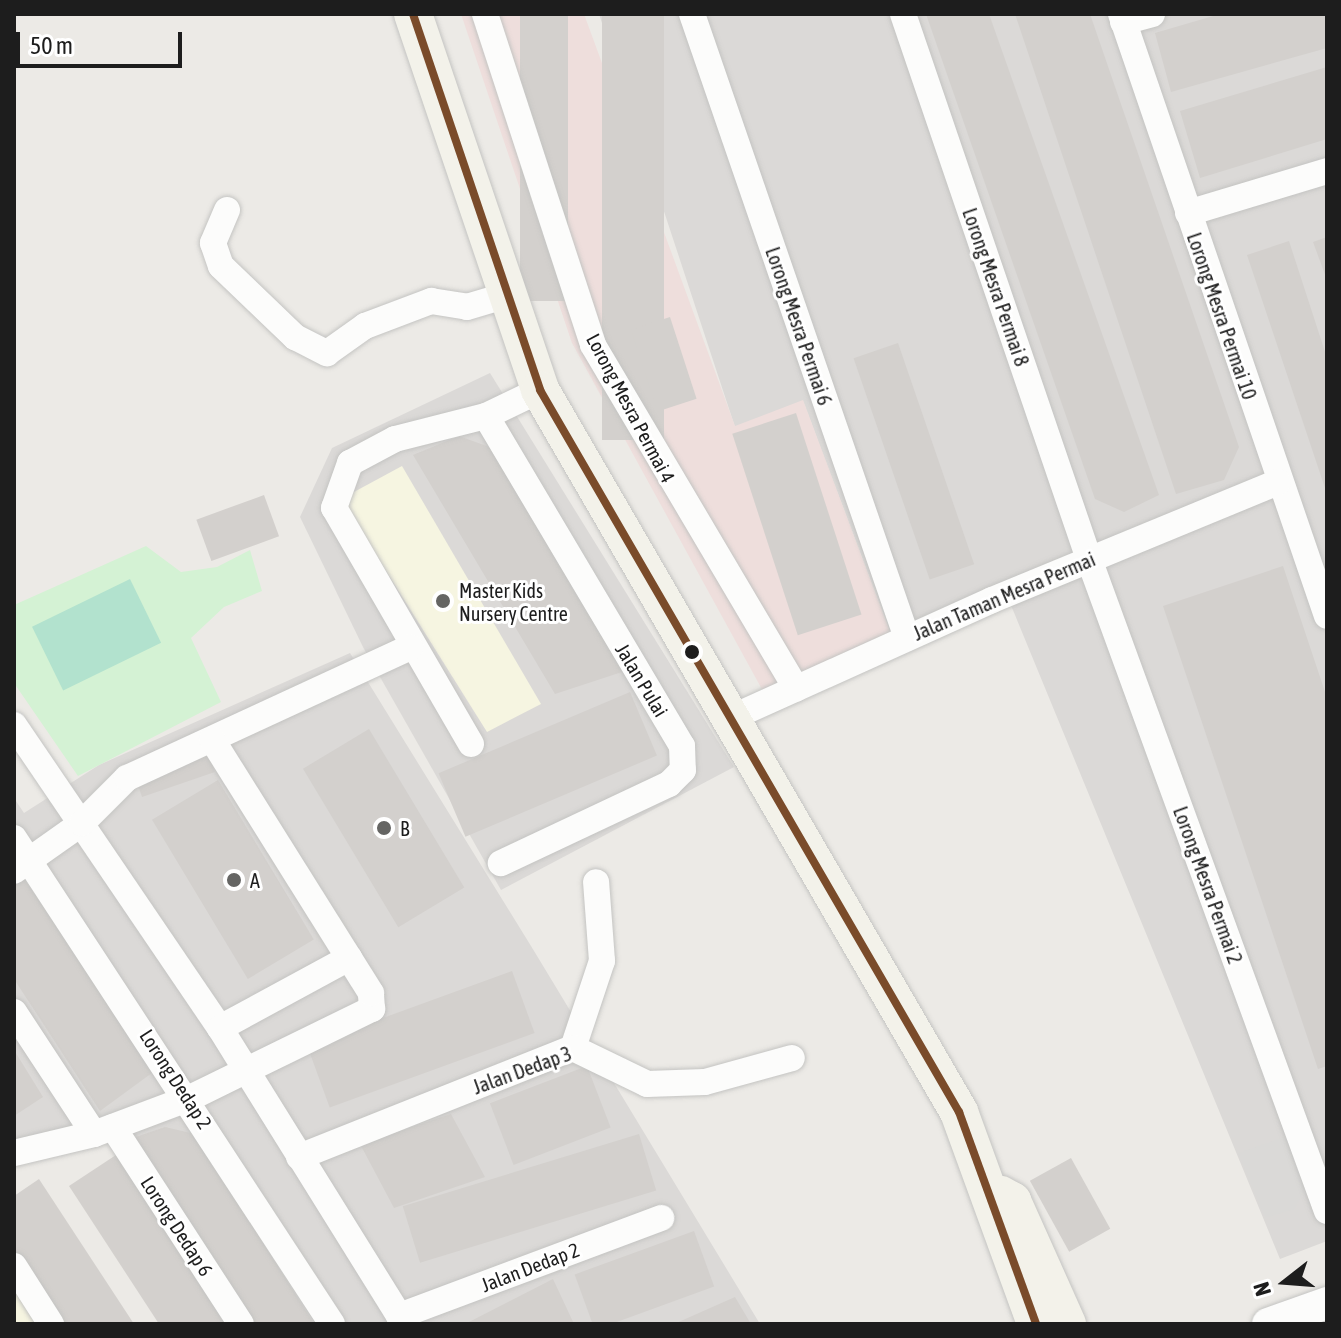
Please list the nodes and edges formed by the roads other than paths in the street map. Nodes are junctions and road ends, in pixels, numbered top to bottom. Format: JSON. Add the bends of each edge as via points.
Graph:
{"nodes":[{"id":1,"x":413,"y":14,"type":"edge"},
{"id":2,"x":485,"y":14,"type":"edge"},
{"id":3,"x":692,"y":14,"type":"edge"},
{"id":4,"x":903,"y":14,"type":"edge"},
{"id":5,"x":1152,"y":14,"type":"edge"},
{"id":6,"x":1122,"y":18,"type":"edge"},
{"id":7,"x":1327,"y":171,"type":"edge"},
{"id":8,"x":227,"y":210,"type":"dead end"},
{"id":9,"x":1188,"y":213,"type":"junction"},
{"id":10,"x":507,"y":295,"type":"junction"},
{"id":11,"x":540,"y":390,"type":"junction"},
{"id":12,"x":486,"y":416,"type":"junction"},
{"id":13,"x":1278,"y":482,"type":"junction"},
{"id":14,"x":1089,"y":559,"type":"junction"},
{"id":15,"x":1327,"y":616,"type":"edge"},
{"id":16,"x":907,"y":638,"type":"junction"},
{"id":17,"x":410,"y":647,"type":"junction"},
{"id":18,"x":796,"y":688,"type":"junction"},
{"id":19,"x":733,"y":717,"type":"junction"},
{"id":20,"x":14,"y":725,"type":"edge"},
{"id":21,"x":212,"y":740,"type":"junction"},
{"id":22,"x":471,"y":744,"type":"dead end"},
{"id":23,"x":82,"y":823,"type":"junction"},
{"id":24,"x":14,"y":838,"type":"edge"},
{"id":25,"x":501,"y":863,"type":"dead end"},
{"id":26,"x":22,"y":866,"type":"edge"},
{"id":27,"x":596,"y":882,"type":"dead end"},
{"id":28,"x":349,"y":958,"type":"junction"},
{"id":29,"x":14,"y":1012,"type":"edge"},
{"id":30,"x":220,"y":1028,"type":"junction"},
{"id":31,"x":573,"y":1048,"type":"junction"},
{"id":32,"x":792,"y":1058,"type":"dead end"},
{"id":33,"x":245,"y":1070,"type":"junction"},
{"id":34,"x":190,"y":1098,"type":"junction"},
{"id":35,"x":104,"y":1131,"type":"junction"},
{"id":36,"x":14,"y":1153,"type":"edge"},
{"id":37,"x":299,"y":1157,"type":"junction"},
{"id":38,"x":988,"y":1187,"type":"junction"},
{"id":39,"x":1327,"y":1211,"type":"edge"},
{"id":40,"x":661,"y":1218,"type":"dead end"},
{"id":41,"x":14,"y":1266,"type":"edge"},
{"id":42,"x":1020,"y":1282,"type":"junction"},
{"id":43,"x":1327,"y":1303,"type":"edge"},
{"id":44,"x":402,"y":1320,"type":"edge"},
{"id":45,"x":1059,"y":1323,"type":"edge"},
{"id":46,"x":51,"y":1324,"type":"edge"},
{"id":47,"x":241,"y":1324,"type":"edge"},
{"id":48,"x":332,"y":1324,"type":"edge"},
{"id":49,"x":1018,"y":1324,"type":"edge"},
{"id":50,"x":1268,"y":1324,"type":"edge"}],
"edges":[{"from":1,"to":10,"type":"main road"},
{"from":2,"to":18,"type":"street","name":"Lorong Mesra Permai 4","via":[[593,345]]},
{"from":3,"to":16,"type":"street","name":"Lorong Mesra Permai 6"},
{"from":4,"to":14,"type":"street","name":"Lorong Mesra Permai 8"},
{"from":5,"to":6,"type":"street"},
{"from":6,"to":9,"type":"street","name":"Lorong Mesra Permai 10"},
{"from":7,"to":9,"type":"street"},
{"from":8,"to":10,"type":"street","via":[[213,243],[221,266],[295,337],[327,353],[365,326],[431,301],[467,307]]},
{"from":9,"to":13,"type":"street","name":"Lorong Mesra Permai 10"},
{"from":10,"to":11,"type":"main road"},
{"from":11,"to":12,"type":"street"},
{"from":11,"to":19,"type":"main road"},
{"from":12,"to":17,"type":"street","via":[[395,439],[350,463],[334,508]]},
{"from":12,"to":25,"type":"street","name":"Jalan Pulai","via":[[682,746],[683,770],[669,784]]},
{"from":13,"to":14,"type":"street","name":"Jalan Taman Mesra Permai"},
{"from":13,"to":15,"type":"street","name":"Lorong Mesra Permai 10"},
{"from":14,"to":16,"type":"street","name":"Jalan Taman Mesra Permai"},
{"from":14,"to":39,"type":"street","name":"Lorong Mesra Permai 2"},
{"from":16,"to":18,"type":"street","name":"Jalan Taman Mesra Permai"},
{"from":17,"to":21,"type":"street"},
{"from":17,"to":22,"type":"street"},
{"from":18,"to":19,"type":"street","name":"Jalan Taman Mesra Permai"},
{"from":19,"to":38,"type":"main road","via":[[959,1112]]},
{"from":20,"to":23,"type":"street"},
{"from":21,"to":23,"type":"street","via":[[127,778]]},
{"from":21,"to":28,"type":"street"},
{"from":23,"to":26,"type":"street"},
{"from":23,"to":30,"type":"street"},
{"from":24,"to":26,"type":"street","name":"Lorong Dedap 2"},
{"from":26,"to":34,"type":"street","name":"Lorong Dedap 2"},
{"from":27,"to":31,"type":"street","via":[[602,961]]},
{"from":28,"to":30,"type":"street"},
{"from":28,"to":33,"type":"street","via":[[375,1002],[372,1009]]},
{"from":29,"to":35,"type":"street","name":"Lorong Dedap 6"},
{"from":30,"to":33,"type":"street"},
{"from":31,"to":32,"type":"street","name":"Jalan Dedap 3","via":[[647,1084],[705,1082]]},
{"from":31,"to":37,"type":"street","name":"Jalan Dedap 3"},
{"from":33,"to":34,"type":"street"},
{"from":33,"to":37,"type":"street"},
{"from":34,"to":35,"type":"street"},
{"from":34,"to":48,"type":"street","name":"Lorong Dedap 2"},
{"from":35,"to":36,"type":"street"},
{"from":35,"to":47,"type":"street","name":"Lorong Dedap 6"},
{"from":37,"to":44,"type":"street"},
{"from":38,"to":42,"type":"main road","via":[[989,1208]]},
{"from":38,"to":45,"type":"main road","via":[[1012,1201]]},
{"from":40,"to":44,"type":"street","name":"Jalan Dedap 2"},
{"from":41,"to":46,"type":"street"},
{"from":42,"to":45,"type":"main road"},
{"from":42,"to":49,"type":"main road"},
{"from":43,"to":50,"type":"street"}]}
